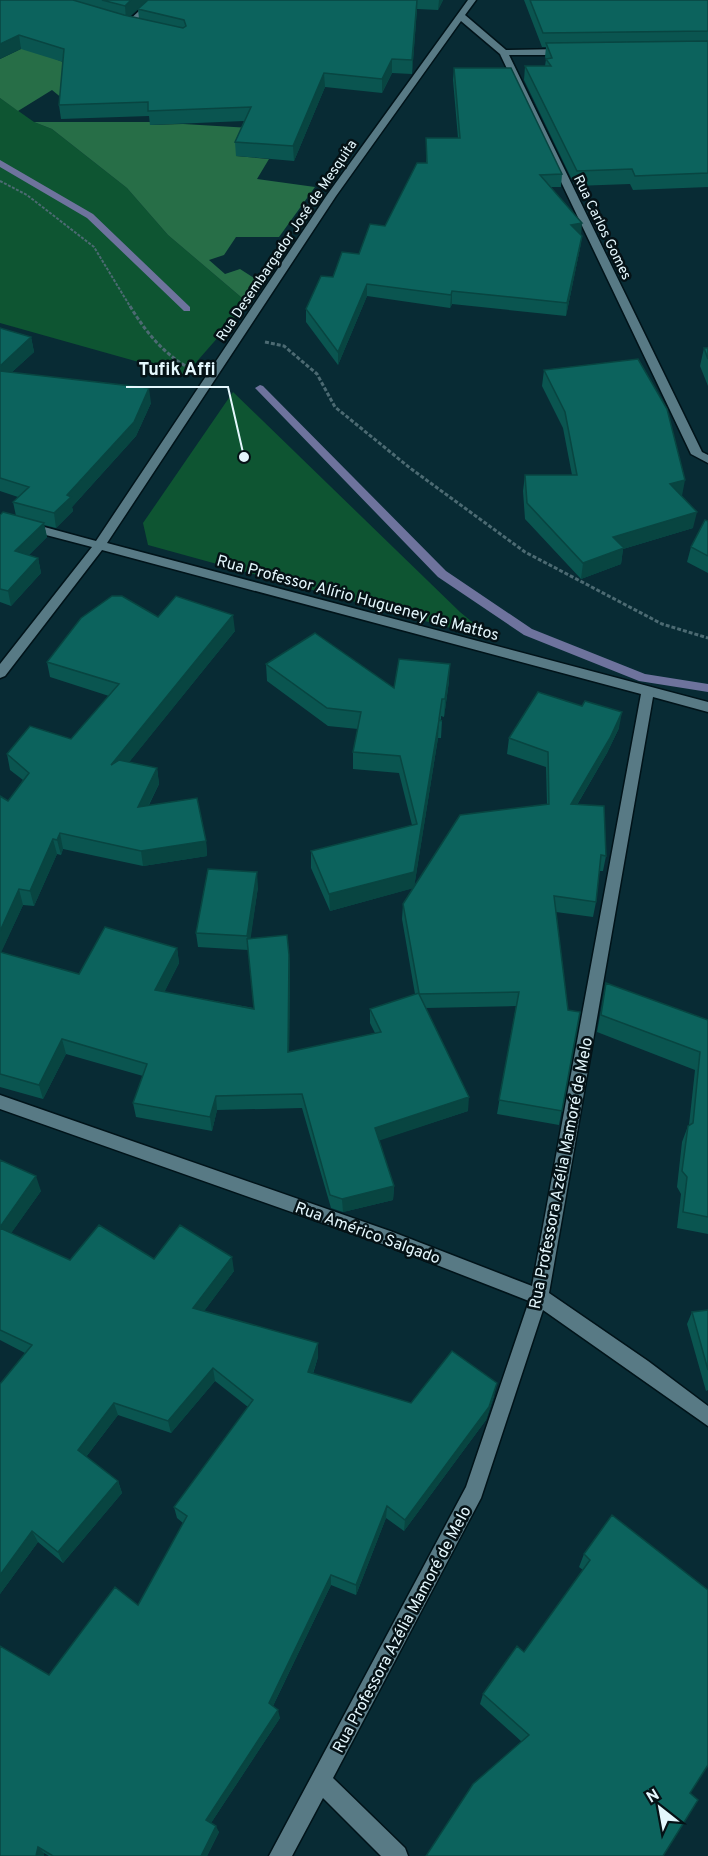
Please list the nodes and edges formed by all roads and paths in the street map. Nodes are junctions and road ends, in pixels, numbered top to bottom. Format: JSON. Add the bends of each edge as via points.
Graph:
{"nodes":[{"id":1,"x":156,"y":0,"type":"edge"},
{"id":2,"x":472,"y":0,"type":"edge"},
{"id":3,"x":460,"y":15,"type":"junction"},
{"id":4,"x":112,"y":20,"type":"edge"},
{"id":5,"x":129,"y":25,"type":"junction"},
{"id":6,"x":139,"y":28,"type":"edge"},
{"id":7,"x":572,"y":52,"type":"edge"},
{"id":8,"x":504,"y":53,"type":"junction"},
{"id":9,"x":0,"y":181,"type":"edge"},
{"id":10,"x":238,"y":337,"type":"junction"},
{"id":11,"x":210,"y":379,"type":"junction"},
{"id":12,"x":708,"y":460,"type":"edge"},
{"id":13,"x":0,"y":519,"type":"edge"},
{"id":14,"x":99,"y":546,"type":"junction"},
{"id":15,"x":708,"y":638,"type":"edge"},
{"id":16,"x":0,"y":673,"type":"edge"},
{"id":17,"x":648,"y":690,"type":"junction"},
{"id":18,"x":708,"y":707,"type":"edge"},
{"id":19,"x":0,"y":1102,"type":"edge"},
{"id":20,"x":539,"y":1297,"type":"junction"},
{"id":21,"x":708,"y":1417,"type":"edge"},
{"id":22,"x":320,"y":1780,"type":"junction"},
{"id":23,"x":280,"y":1856,"type":"edge"},
{"id":24,"x":397,"y":1856,"type":"edge"}],
"edges":[{"from":1,"to":5,"type":"street"},
{"from":2,"to":3,"type":"street","name":"Rua Desembargador José de Mesquita"},
{"from":3,"to":8,"type":"street","name":"Rua Carlos Gomes"},
{"from":3,"to":10,"type":"street","name":"Rua Desembargador José de Mesquita","via":[[332,195]]},
{"from":4,"to":5,"type":"street"},
{"from":5,"to":6,"type":"street"},
{"from":7,"to":8,"type":"street"},
{"from":8,"to":12,"type":"street","name":"Rua Carlos Gomes","via":[[697,454]]},
{"from":9,"to":11,"type":"path","via":[[27,195],[94,247],[145,331],[177,361]]},
{"from":10,"to":11,"type":"street","name":"Rua Desembargador José de Mesquita"},
{"from":10,"to":15,"type":"path","via":[[284,346],[317,374],[335,407],[525,552],[662,624]]},
{"from":11,"to":14,"type":"street","name":"Rua Desembargador José de Mesquita"},
{"from":13,"to":14,"type":"street","name":"Rua Professor Alírio Hugueney de Mattos"},
{"from":14,"to":16,"type":"street","name":"Rua Desembargador José de Mesquita"},
{"from":14,"to":17,"type":"street","name":"Rua Professor Alírio Hugueney de Mattos"},
{"from":17,"to":18,"type":"street","name":"Rua Professor Alírio Hugueney de Mattos"},
{"from":17,"to":20,"type":"street","name":"Rua Professora Azélia Mamoré de Melo"},
{"from":19,"to":20,"type":"street","name":"Rua Américo Salgado","via":[[390,1239]]},
{"from":20,"to":21,"type":"street","name":"Rua Américo Salgado"},
{"from":20,"to":22,"type":"street","name":"Rua Professora Azélia Mamoré de Melo","via":[[474,1491]]},
{"from":22,"to":23,"type":"street","name":"Rua Professora Azélia Mamoré de Melo"},
{"from":22,"to":24,"type":"street"}]}
